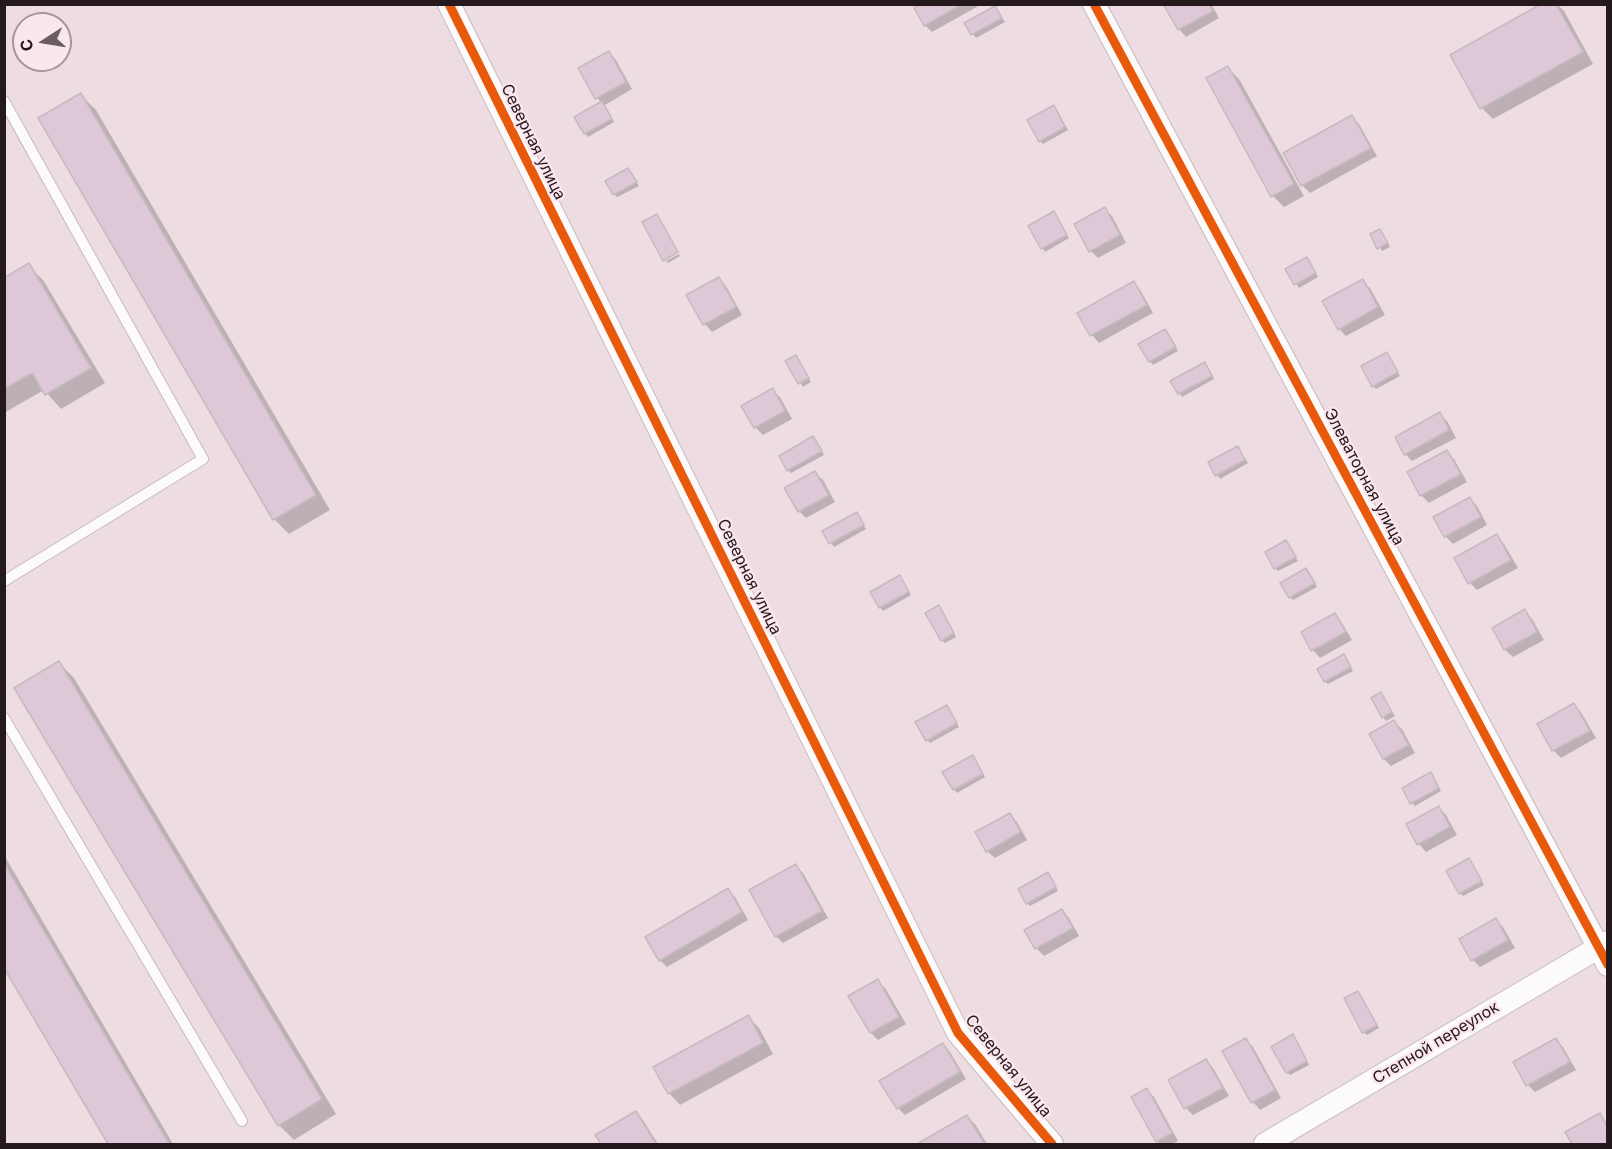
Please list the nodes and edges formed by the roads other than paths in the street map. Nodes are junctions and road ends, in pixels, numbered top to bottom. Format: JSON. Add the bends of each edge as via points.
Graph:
{"nodes":[{"id":1,"x":449,"y":4,"type":"edge"},
{"id":2,"x":1094,"y":4,"type":"edge"},
{"id":3,"x":4,"y":101,"type":"edge"},
{"id":4,"x":4,"y":581,"type":"edge"},
{"id":5,"x":4,"y":718,"type":"edge"},
{"id":6,"x":1604,"y":952,"type":"edge"},
{"id":7,"x":242,"y":1121,"type":"dead end"},
{"id":8,"x":1052,"y":1144,"type":"edge"},
{"id":9,"x":1265,"y":1144,"type":"edge"}],
"edges":[{"from":1,"to":8,"type":"street","name":"Северная улица","via":[[958,1033]]},
{"from":2,"to":6,"type":"street","name":"Элеваторная улица"},
{"from":3,"to":4,"type":"lane","via":[[203,459]]},
{"from":5,"to":7,"type":"lane"},
{"from":6,"to":9,"type":"street","name":"Степной переулок"}]}
